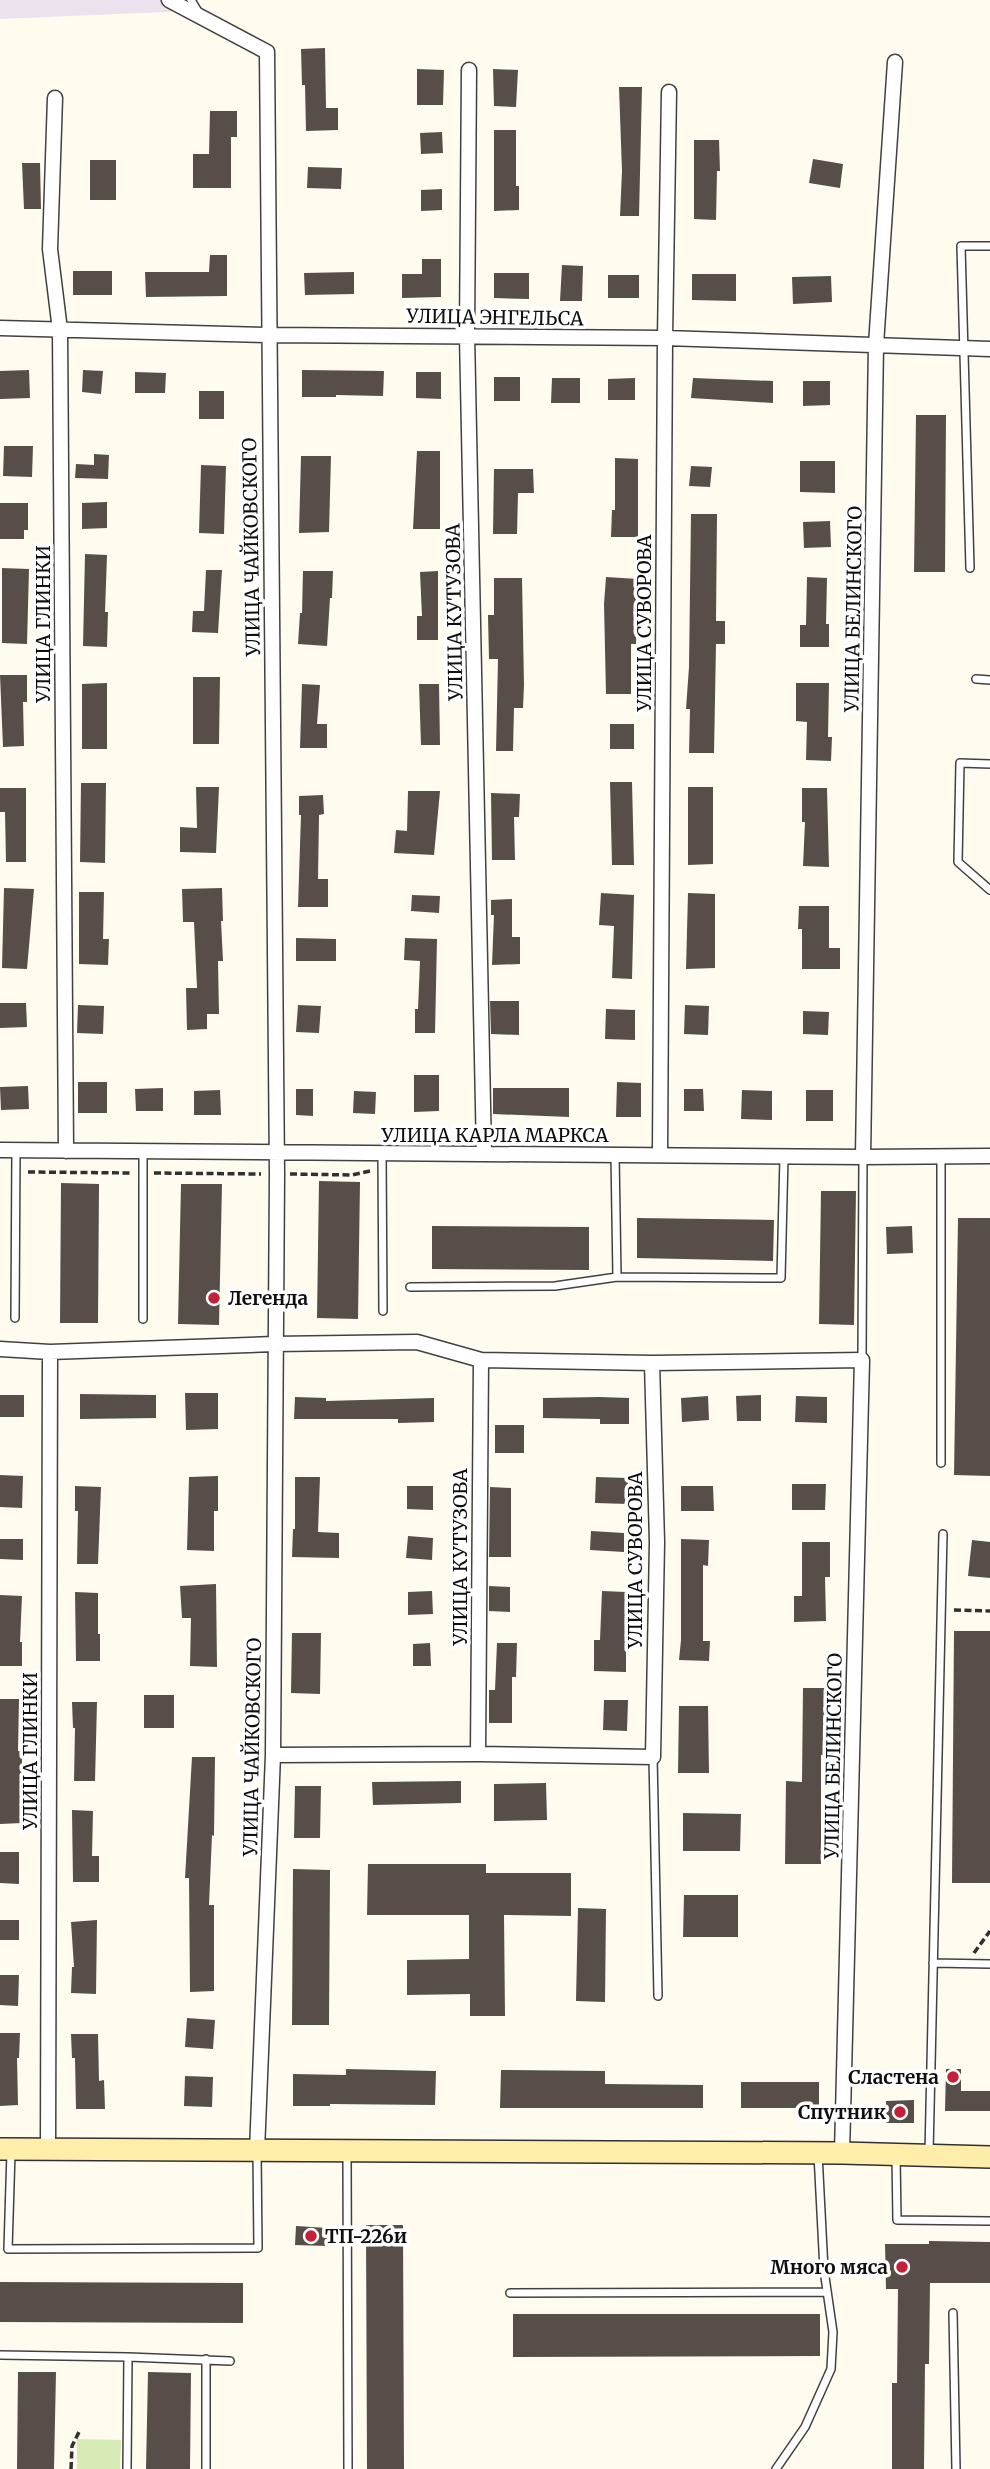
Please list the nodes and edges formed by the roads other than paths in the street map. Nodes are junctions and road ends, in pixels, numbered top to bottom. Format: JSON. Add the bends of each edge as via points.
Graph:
{"nodes":[{"id":1,"x":169,"y":0,"type":"edge"},
{"id":2,"x":191,"y":0,"type":"edge"},
{"id":3,"x":201,"y":17,"type":"junction"},
{"id":4,"x":895,"y":62,"type":"dead end"},
{"id":5,"x":469,"y":70,"type":"dead end"},
{"id":6,"x":668,"y":92,"type":"dead end"},
{"id":7,"x":55,"y":98,"type":"dead end"},
{"id":8,"x":990,"y":246,"type":"edge"},
{"id":9,"x":0,"y":328,"type":"edge"},
{"id":10,"x":60,"y":330,"type":"junction"},
{"id":11,"x":268,"y":334,"type":"junction"},
{"id":12,"x":467,"y":335,"type":"junction"},
{"id":13,"x":665,"y":338,"type":"junction"},
{"id":14,"x":876,"y":345,"type":"junction"},
{"id":15,"x":964,"y":348,"type":"junction"},
{"id":16,"x":990,"y":349,"type":"edge"},
{"id":17,"x":970,"y":568,"type":"dead end"},
{"id":18,"x":976,"y":679,"type":"dead end"},
{"id":19,"x":990,"y":680,"type":"edge"},
{"id":20,"x":990,"y":764,"type":"edge"},
{"id":21,"x":990,"y":890,"type":"edge"},
{"id":22,"x":0,"y":1150,"type":"edge"},
{"id":23,"x":16,"y":1150,"type":"junction"},
{"id":24,"x":66,"y":1151,"type":"junction"},
{"id":25,"x":143,"y":1151,"type":"junction"},
{"id":26,"x":276,"y":1152,"type":"junction"},
{"id":27,"x":382,"y":1153,"type":"junction"},
{"id":28,"x":484,"y":1154,"type":"junction"},
{"id":29,"x":942,"y":1154,"type":"junction"},
{"id":30,"x":615,"y":1155,"type":"junction"},
{"id":31,"x":660,"y":1155,"type":"junction"},
{"id":32,"x":784,"y":1156,"type":"junction"},
{"id":33,"x":990,"y":1156,"type":"edge"},
{"id":34,"x":863,"y":1157,"type":"junction"},
{"id":35,"x":617,"y":1277,"type":"junction"},
{"id":36,"x":410,"y":1287,"type":"dead end"},
{"id":37,"x":383,"y":1311,"type":"dead end"},
{"id":38,"x":15,"y":1318,"type":"dead end"},
{"id":39,"x":144,"y":1319,"type":"dead end"},
{"id":40,"x":274,"y":1344,"type":"junction"},
{"id":41,"x":0,"y":1349,"type":"edge"},
{"id":42,"x":50,"y":1352,"type":"junction"},
{"id":43,"x":481,"y":1360,"type":"junction"},
{"id":44,"x":862,"y":1360,"type":"junction"},
{"id":45,"x":652,"y":1363,"type":"junction"},
{"id":46,"x":941,"y":1463,"type":"dead end"},
{"id":47,"x":943,"y":1534,"type":"dead end"},
{"id":48,"x":478,"y":1754,"type":"junction"},
{"id":49,"x":273,"y":1755,"type":"junction"},
{"id":50,"x":653,"y":1757,"type":"junction"},
{"id":51,"x":933,"y":1963,"type":"junction"},
{"id":52,"x":990,"y":1964,"type":"edge"},
{"id":53,"x":658,"y":1996,"type":"dead end"},
{"id":54,"x":6,"y":2149,"type":"edge"},
{"id":55,"x":48,"y":2150,"type":"junction"},
{"id":56,"x":257,"y":2151,"type":"junction"},
{"id":57,"x":346,"y":2152,"type":"junction"},
{"id":58,"x":818,"y":2153,"type":"junction"},
{"id":59,"x":842,"y":2153,"type":"junction"},
{"id":60,"x":895,"y":2156,"type":"junction"},
{"id":61,"x":929,"y":2157,"type":"junction"},
{"id":62,"x":990,"y":2157,"type":"edge"},
{"id":63,"x":990,"y":2221,"type":"edge"},
{"id":64,"x":827,"y":2292,"type":"junction"},
{"id":65,"x":510,"y":2293,"type":"dead end"},
{"id":66,"x":953,"y":2313,"type":"dead end"},
{"id":67,"x":0,"y":2356,"type":"edge"},
{"id":68,"x":128,"y":2357,"type":"junction"},
{"id":69,"x":206,"y":2359,"type":"junction"},
{"id":70,"x":230,"y":2361,"type":"dead end"},
{"id":71,"x":127,"y":2469,"type":"edge"},
{"id":72,"x":206,"y":2469,"type":"edge"},
{"id":73,"x":348,"y":2469,"type":"edge"},
{"id":74,"x":776,"y":2469,"type":"edge"},
{"id":75,"x":956,"y":2469,"type":"edge"}],
"edges":[{"from":1,"to":3,"type":"street","name":"УЛИЦА ЧАЙКОВСКОГО"},
{"from":2,"to":3,"type":"lane"},
{"from":3,"to":11,"type":"street","name":"УЛИЦА ЧАЙКОВСКОГО","via":[[267,52]]},
{"from":4,"to":14,"type":"street","name":"УЛИЦА БЕЛИНСКОГО"},
{"from":5,"to":12,"type":"street","name":"УЛИЦА КУТУЗОВА"},
{"from":6,"to":13,"type":"street","name":"УЛИЦА СУВОРОВА"},
{"from":7,"to":10,"type":"street","name":"УЛИЦА ГЛИНКИ","via":[[50,249]]},
{"from":8,"to":15,"type":"lane","via":[[961,246]]},
{"from":9,"to":10,"type":"street","name":"УЛИЦА ЭНГЕЛЬСА"},
{"from":10,"to":11,"type":"street","name":"УЛИЦА ЭНГЕЛЬСА"},
{"from":10,"to":24,"type":"street","name":"УЛИЦА ГЛИНКИ"},
{"from":11,"to":12,"type":"street","name":"УЛИЦА ЭНГЕЛЬСА"},
{"from":11,"to":26,"type":"street","name":"УЛИЦА ЧАЙКОВСКОГО"},
{"from":12,"to":13,"type":"street","name":"УЛИЦА ЭНГЕЛЬСА"},
{"from":12,"to":28,"type":"street","name":"УЛИЦА КУТУЗОВА"},
{"from":13,"to":14,"type":"street","name":"УЛИЦА ЭНГЕЛЬСА"},
{"from":13,"to":31,"type":"street","name":"УЛИЦА СУВОРОВА"},
{"from":14,"to":15,"type":"street","name":"УЛИЦА ЭНГЕЛЬСА"},
{"from":14,"to":34,"type":"street","name":"УЛИЦА БЕЛИНСКОГО"},
{"from":15,"to":16,"type":"street","name":"УЛИЦА ЭНГЕЛЬСА"},
{"from":15,"to":17,"type":"lane"},
{"from":18,"to":19,"type":"lane"},
{"from":20,"to":21,"type":"lane","via":[[960,763],[958,862]]},
{"from":22,"to":23,"type":"street","name":"УЛИЦА КАРЛА МАРКСА"},
{"from":23,"to":24,"type":"street","name":"УЛИЦА КАРЛА МАРКСА"},
{"from":23,"to":38,"type":"lane"},
{"from":24,"to":25,"type":"street","name":"УЛИЦА КАРЛА МАРКСА"},
{"from":25,"to":26,"type":"street","name":"УЛИЦА КАРЛА МАРКСА"},
{"from":25,"to":39,"type":"lane"},
{"from":26,"to":27,"type":"street","name":"УЛИЦА КАРЛА МАРКСА"},
{"from":26,"to":40,"type":"street","name":"УЛИЦА ЧАЙКОВСКОГО"},
{"from":27,"to":28,"type":"street","name":"УЛИЦА КАРЛА МАРКСА"},
{"from":27,"to":37,"type":"lane"},
{"from":28,"to":30,"type":"street","name":"УЛИЦА КАРЛА МАРКСА"},
{"from":29,"to":33,"type":"street","name":"УЛИЦА КАРЛА МАРКСА"},
{"from":29,"to":34,"type":"street","name":"УЛИЦА КАРЛА МАРКСА"},
{"from":29,"to":46,"type":"lane"},
{"from":30,"to":31,"type":"street","name":"УЛИЦА КАРЛА МАРКСА"},
{"from":30,"to":35,"type":"lane"},
{"from":31,"to":32,"type":"street","name":"УЛИЦА КАРЛА МАРКСА"},
{"from":32,"to":34,"type":"street","name":"УЛИЦА КАРЛА МАРКСА"},
{"from":32,"to":35,"type":"lane","via":[[781,1279]]},
{"from":34,"to":44,"type":"lane"},
{"from":35,"to":36,"type":"lane","via":[[555,1286]]},
{"from":40,"to":42,"type":"street"},
{"from":40,"to":43,"type":"street","via":[[417,1342]]},
{"from":40,"to":49,"type":"street","name":"УЛИЦА ЧАЙКОВСКОГО"},
{"from":41,"to":42,"type":"street"},
{"from":42,"to":55,"type":"street","name":"УЛИЦА ГЛИНКИ"},
{"from":43,"to":45,"type":"street"},
{"from":43,"to":48,"type":"street","name":"УЛИЦА КУТУЗОВА"},
{"from":44,"to":45,"type":"street"},
{"from":44,"to":59,"type":"street","name":"УЛИЦА БЕЛИНСКОГО"},
{"from":45,"to":50,"type":"street","name":"УЛИЦА СУВОРОВА","via":[[657,1542]]},
{"from":47,"to":51,"type":"lane"},
{"from":48,"to":49,"type":"street"},
{"from":48,"to":50,"type":"street"},
{"from":49,"to":56,"type":"street","name":"УЛИЦА ЧАЙКОВСКОГО"},
{"from":50,"to":53,"type":"lane"},
{"from":51,"to":52,"type":"lane"},
{"from":51,"to":61,"type":"lane"},
{"from":54,"to":55,"type":"main road"},
{"from":54,"to":56,"type":"lane","via":[[8,2249],[258,2248]]},
{"from":55,"to":56,"type":"main road"},
{"from":56,"to":57,"type":"main road"},
{"from":57,"to":58,"type":"main road"},
{"from":57,"to":73,"type":"lane"},
{"from":58,"to":59,"type":"main road"},
{"from":58,"to":64,"type":"lane"},
{"from":59,"to":60,"type":"main road"},
{"from":60,"to":61,"type":"main road"},
{"from":60,"to":63,"type":"lane","via":[[897,2220]]},
{"from":61,"to":62,"type":"main road"},
{"from":64,"to":65,"type":"lane"},
{"from":64,"to":74,"type":"lane","via":[[833,2332],[831,2369],[804,2427]]},
{"from":66,"to":75,"type":"lane"},
{"from":67,"to":68,"type":"lane"},
{"from":68,"to":69,"type":"lane"},
{"from":68,"to":71,"type":"lane"},
{"from":69,"to":70,"type":"lane"},
{"from":69,"to":72,"type":"lane"}]}
